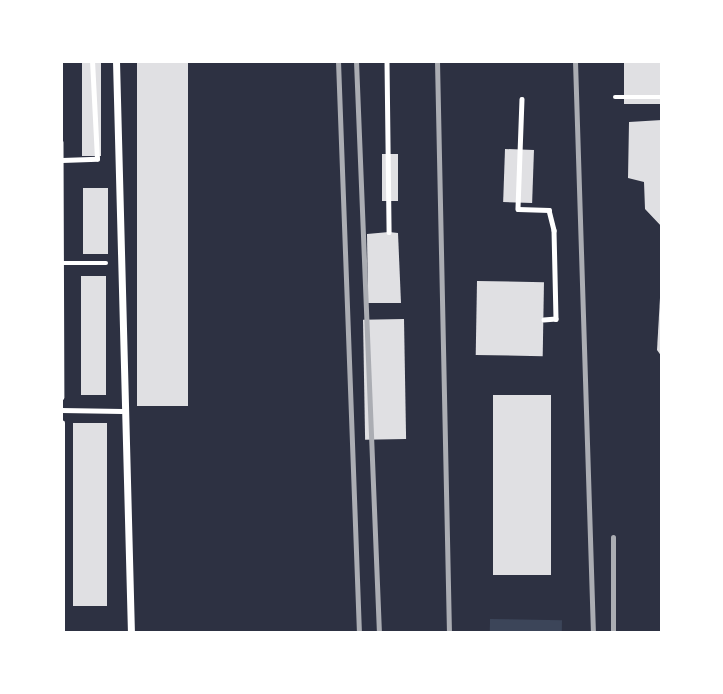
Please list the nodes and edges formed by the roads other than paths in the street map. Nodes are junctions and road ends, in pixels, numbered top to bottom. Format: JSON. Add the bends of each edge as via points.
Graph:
{"nodes":[{"id":1,"x":116,"y":61,"type":"edge"},
{"id":2,"x":62,"y":410,"type":"edge"},
{"id":3,"x":122,"y":411,"type":"junction"},
{"id":4,"x":131,"y":633,"type":"edge"}],
"edges":[{"from":1,"to":3,"type":"street"},
{"from":2,"to":3,"type":"lane"},
{"from":3,"to":4,"type":"street"}]}
